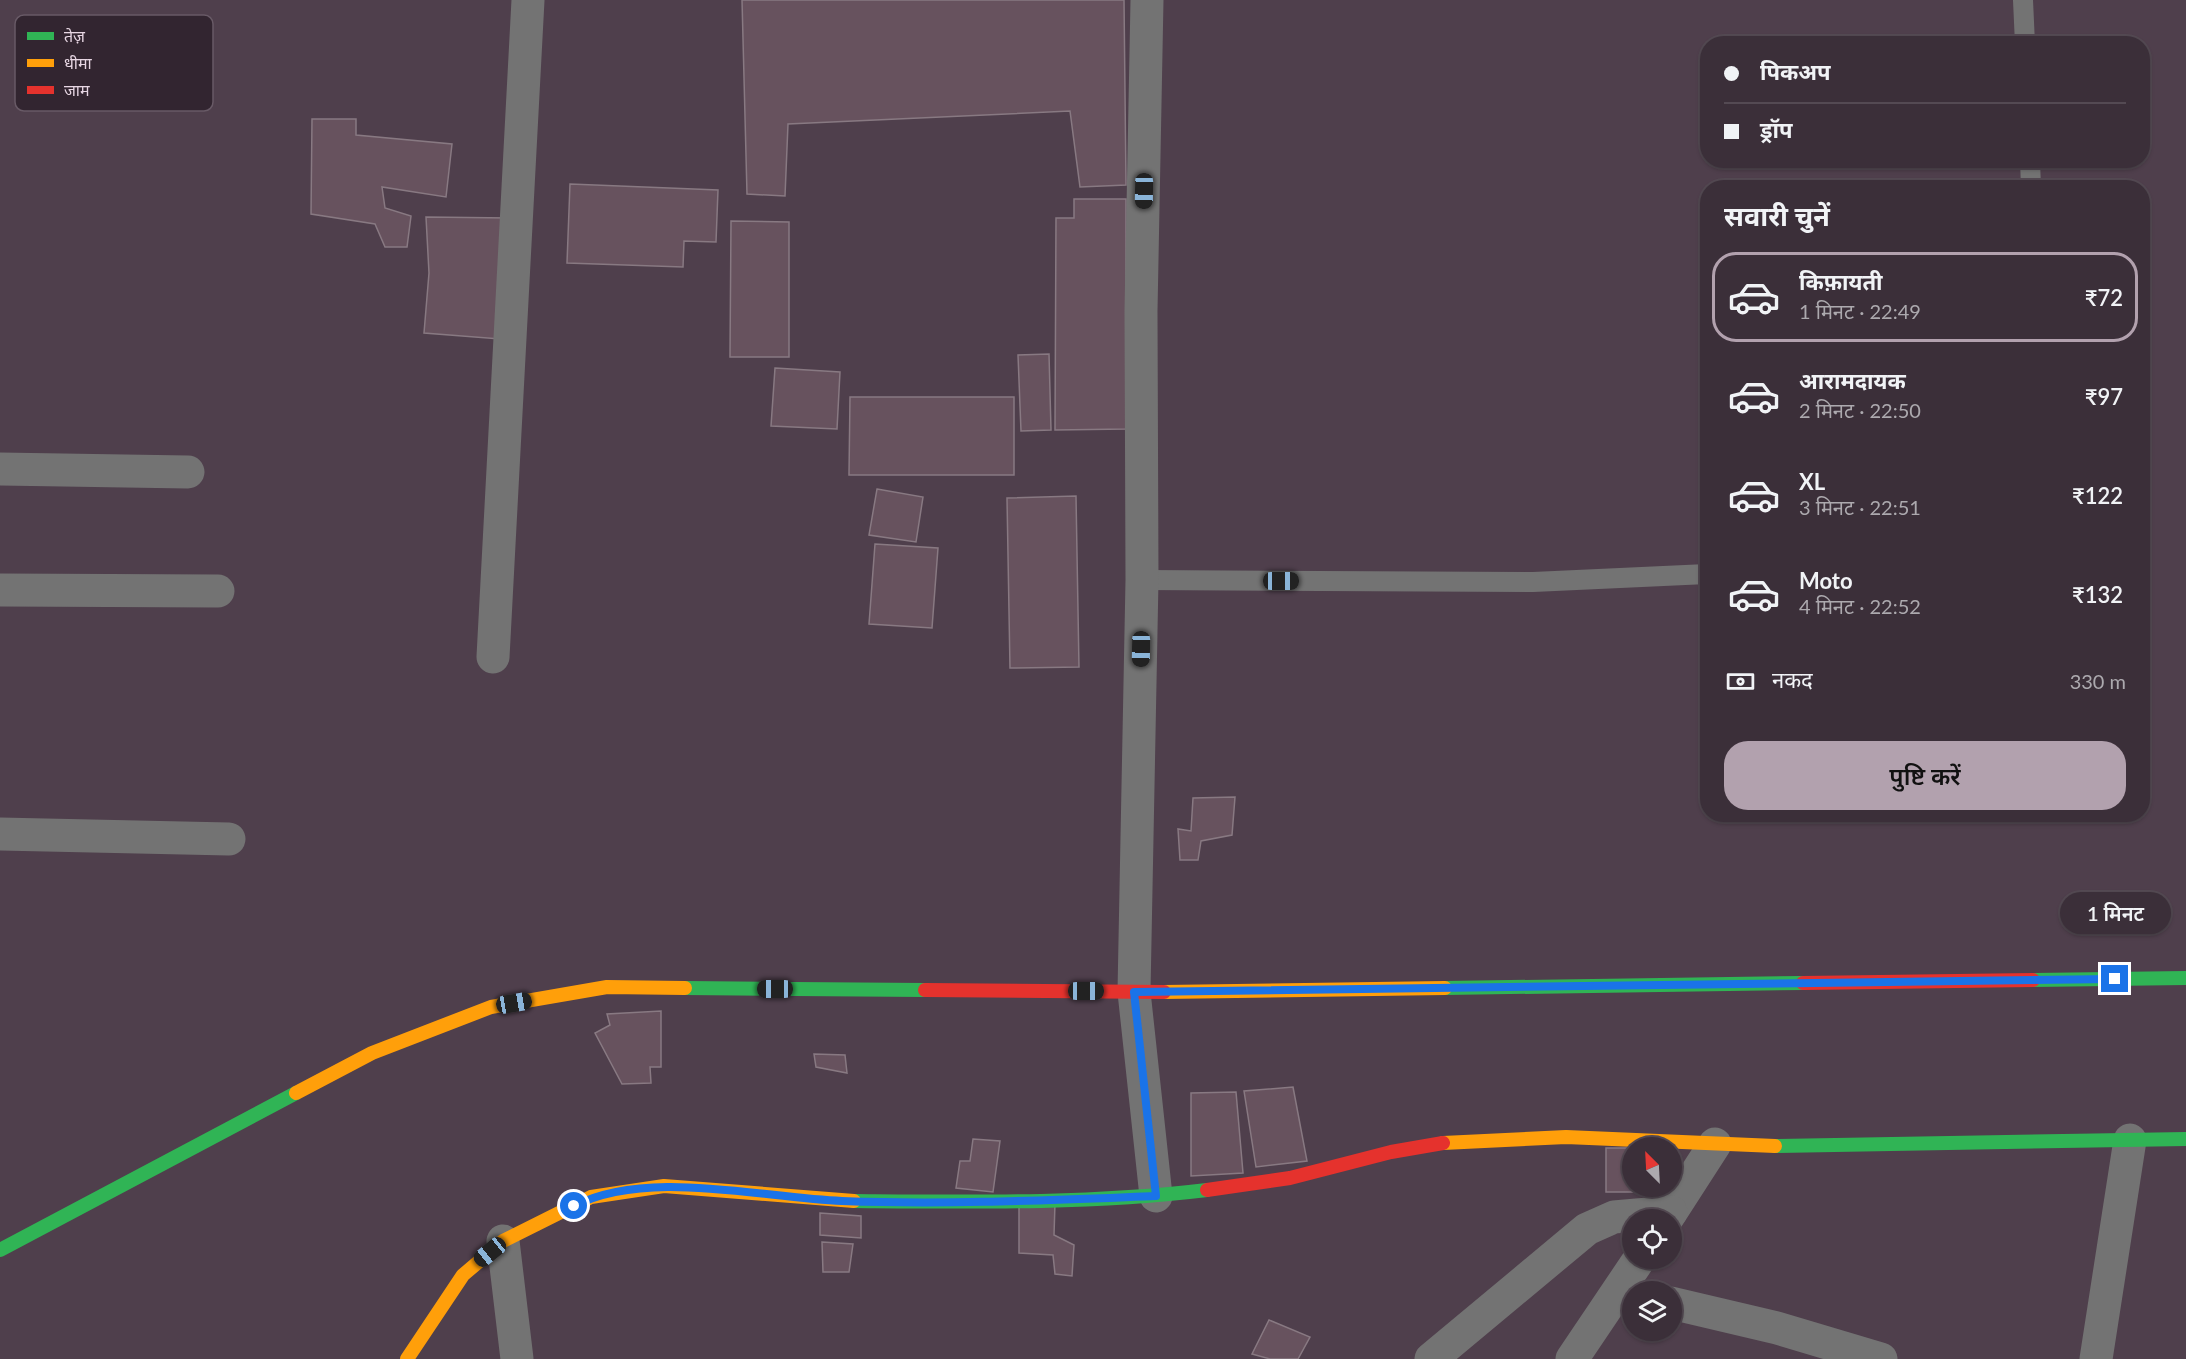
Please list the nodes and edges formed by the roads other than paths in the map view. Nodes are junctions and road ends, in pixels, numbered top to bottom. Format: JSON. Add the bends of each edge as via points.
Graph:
{"nodes":[{"id":1,"x":528,"y":0,"type":"edge"},
{"id":2,"x":1147,"y":0,"type":"edge"},
{"id":3,"x":2023,"y":0,"type":"edge"},
{"id":4,"x":2025,"y":36,"type":"edge"},
{"id":5,"x":0,"y":469,"type":"edge"},
{"id":6,"x":188,"y":472,"type":"dead end"},
{"id":7,"x":1700,"y":574,"type":"edge"},
{"id":8,"x":1142,"y":580,"type":"junction"},
{"id":9,"x":0,"y":590,"type":"edge"},
{"id":10,"x":218,"y":591,"type":"dead end"},
{"id":11,"x":493,"y":657,"type":"dead end"},
{"id":12,"x":0,"y":834,"type":"edge"},
{"id":13,"x":229,"y":839,"type":"dead end"},
{"id":14,"x":2186,"y":978,"type":"edge"},
{"id":15,"x":1134,"y":992,"type":"junction"},
{"id":16,"x":2130,"y":1140,"type":"junction"},
{"id":17,"x":2186,"y":1140,"type":"edge"},
{"id":18,"x":1715,"y":1144,"type":"junction"},
{"id":19,"x":1156,"y":1196,"type":"junction"},
{"id":20,"x":1673,"y":1209,"type":"edge"},
{"id":21,"x":1622,"y":1217,"type":"edge"},
{"id":22,"x":503,"y":1241,"type":"junction"},
{"id":23,"x":0,"y":1250,"type":"edge"},
{"id":24,"x":1622,"y":1298,"type":"edge"},
{"id":25,"x":1682,"y":1306,"type":"edge"},
{"id":26,"x":407,"y":1359,"type":"edge"},
{"id":27,"x":517,"y":1359,"type":"edge"},
{"id":28,"x":1431,"y":1359,"type":"edge"},
{"id":29,"x":1572,"y":1359,"type":"edge"},
{"id":30,"x":1881,"y":1359,"type":"edge"},
{"id":31,"x":2096,"y":1359,"type":"edge"}],
"edges":[{"from":1,"to":11,"type":"street"},
{"from":2,"to":8,"type":"street","via":[[1141,310]]},
{"from":3,"to":4,"type":"lane"},
{"from":5,"to":6,"type":"street"},
{"from":7,"to":8,"type":"lane","via":[[1533,582]]},
{"from":8,"to":15,"type":"street"},
{"from":9,"to":10,"type":"street"},
{"from":12,"to":13,"type":"street"},
{"from":14,"to":15,"type":"street"},
{"from":15,"to":19,"type":"street"},
{"from":15,"to":23,"type":"street","via":[[607,987],[491,1007],[372,1053]]},
{"from":16,"to":17,"type":"street"},
{"from":16,"to":18,"type":"street","via":[[1789,1147]]},
{"from":16,"to":31,"type":"street"},
{"from":18,"to":19,"type":"street","via":[[1566,1137],[1444,1143],[1290,1178]]},
{"from":18,"to":20,"type":"street"},
{"from":19,"to":22,"type":"street","via":[[1005,1202],[842,1201],[664,1186],[591,1197]]},
{"from":21,"to":28,"type":"street","via":[[1587,1229]]},
{"from":22,"to":26,"type":"street","via":[[462,1275]]},
{"from":22,"to":27,"type":"street"},
{"from":24,"to":29,"type":"street"},
{"from":25,"to":30,"type":"street"}]}
